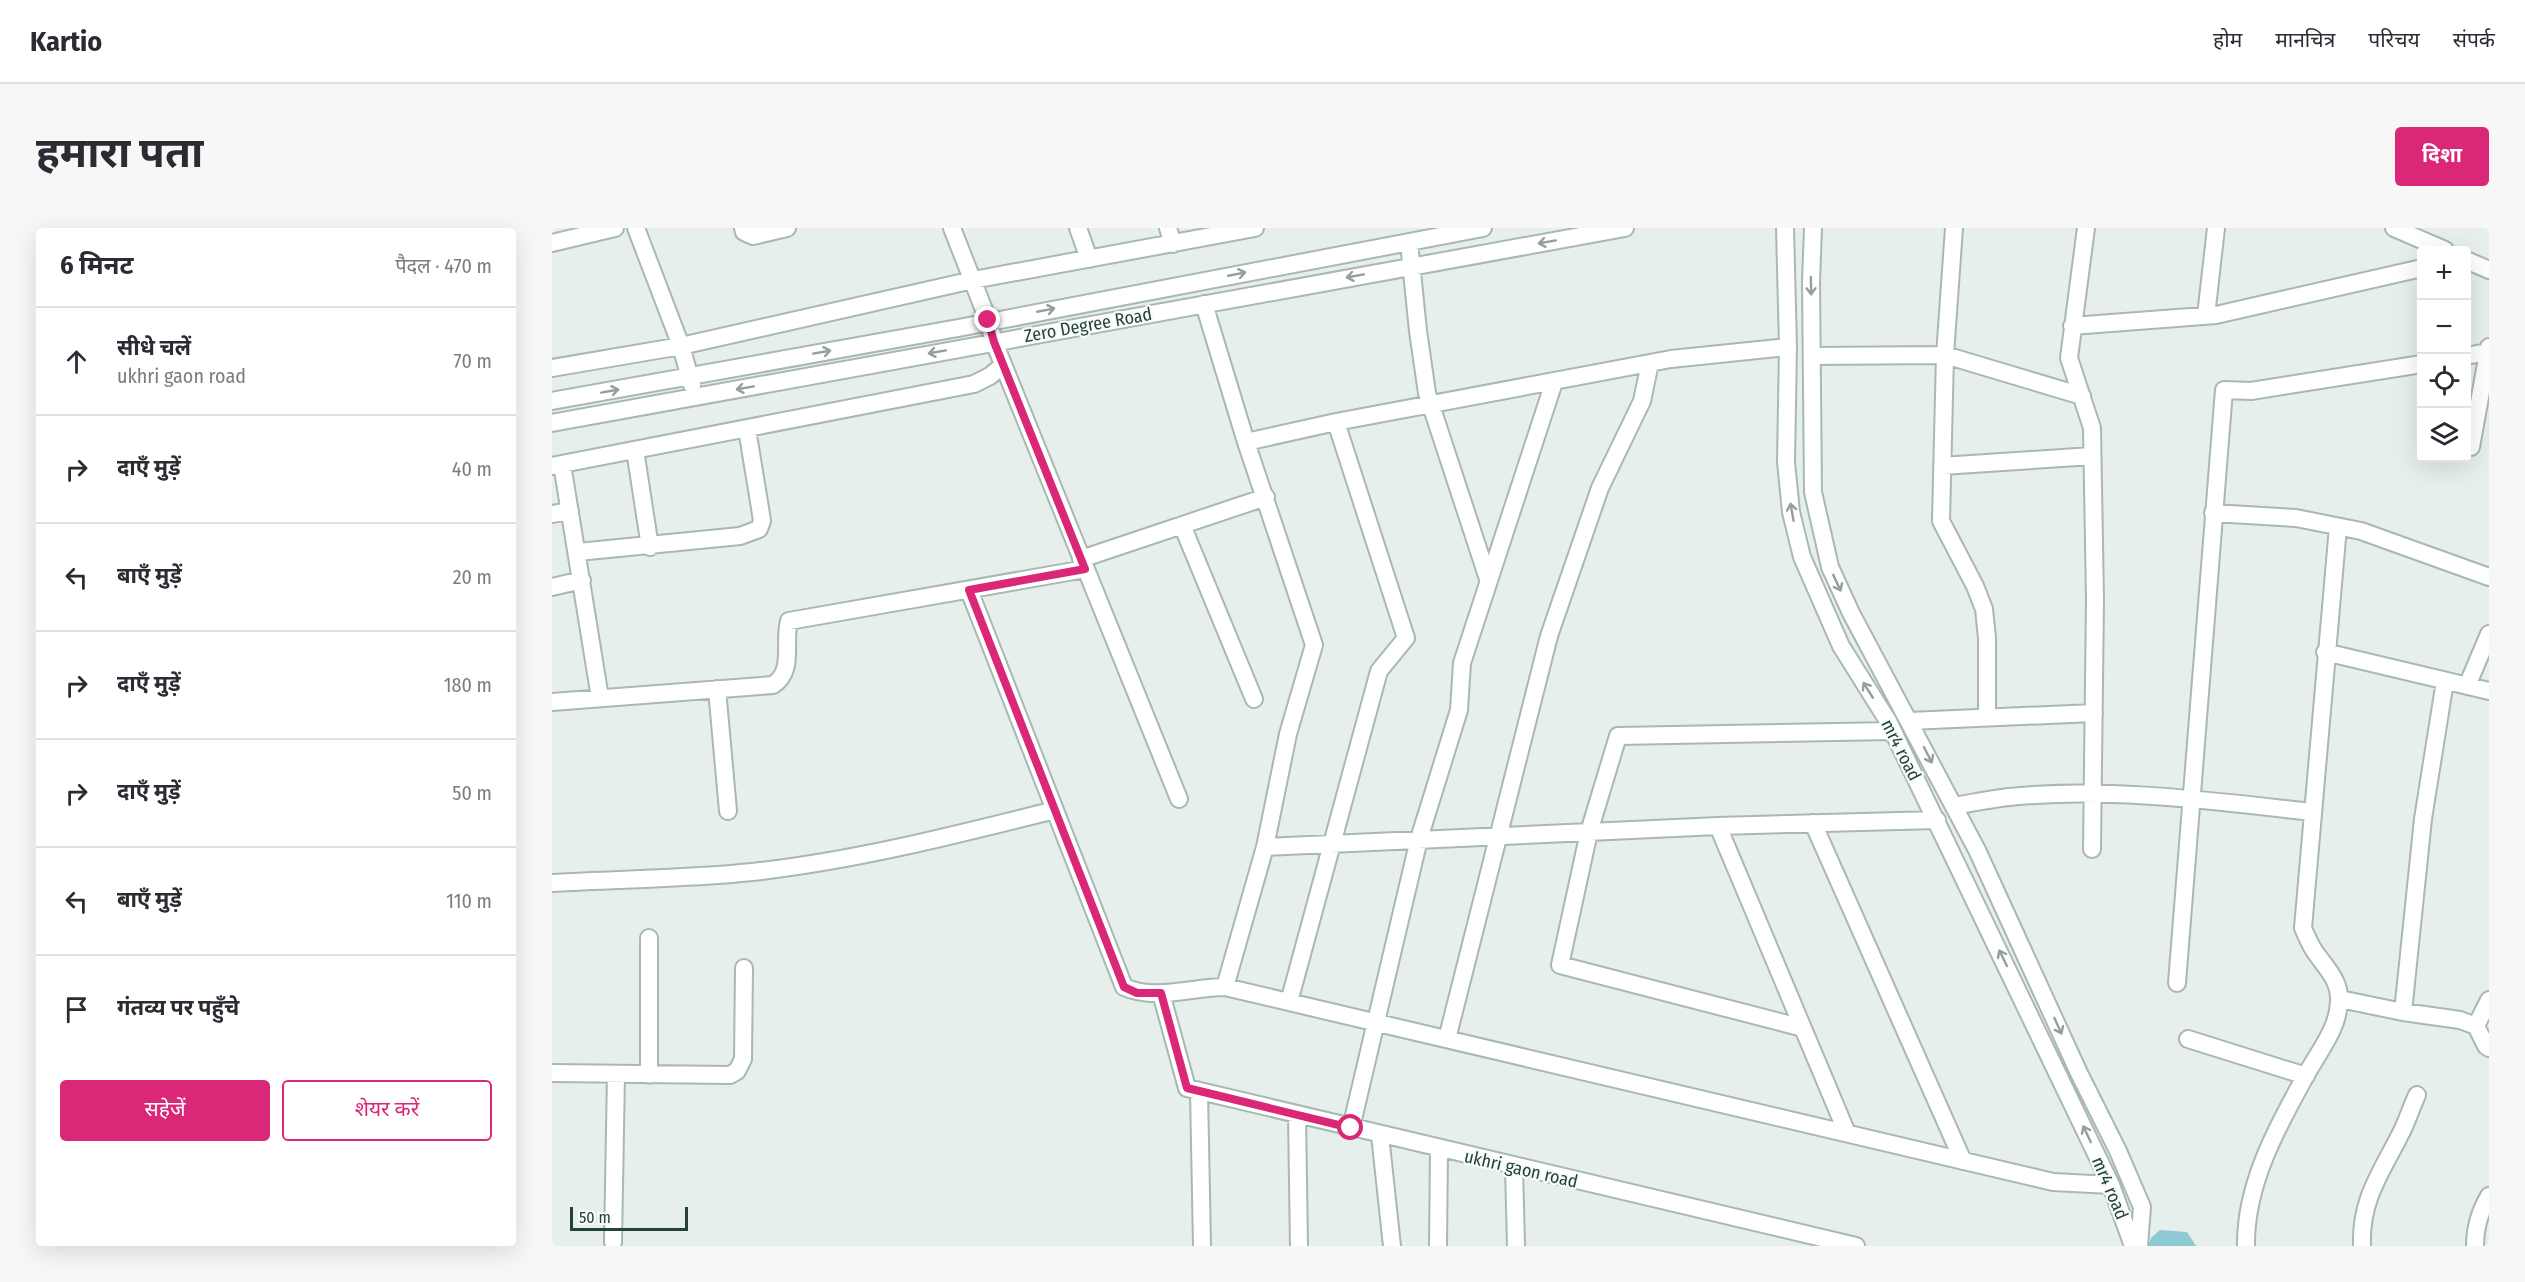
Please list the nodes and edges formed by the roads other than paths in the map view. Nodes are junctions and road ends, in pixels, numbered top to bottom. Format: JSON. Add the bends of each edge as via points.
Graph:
{"nodes":[{"id":1,"x":615,"y":228,"type":"edge"},
{"id":2,"x":636,"y":228,"type":"edge"},
{"id":3,"x":742,"y":228,"type":"edge"},
{"id":4,"x":787,"y":228,"type":"edge"},
{"id":5,"x":952,"y":228,"type":"edge"},
{"id":6,"x":1078,"y":228,"type":"edge"},
{"id":7,"x":1255,"y":228,"type":"edge"},
{"id":8,"x":1483,"y":228,"type":"edge"},
{"id":9,"x":1625,"y":228,"type":"edge"},
{"id":10,"x":1785,"y":228,"type":"edge"},
{"id":11,"x":1813,"y":228,"type":"edge"},
{"id":12,"x":1954,"y":228,"type":"edge"},
{"id":13,"x":2086,"y":228,"type":"edge"},
{"id":14,"x":2216,"y":228,"type":"edge"},
{"id":15,"x":2394,"y":228,"type":"edge"},
{"id":16,"x":1170,"y":236,"type":"edge"},
{"id":17,"x":1409,"y":242,"type":"junction"},
{"id":18,"x":552,"y":243,"type":"edge"},
{"id":19,"x":2436,"y":246,"type":"edge"},
{"id":20,"x":1089,"y":259,"type":"junction"},
{"id":21,"x":2471,"y":262,"type":"edge"},
{"id":22,"x":1411,"y":266,"type":"junction"},
{"id":23,"x":2417,"y":269,"type":"edge"},
{"id":24,"x":2489,"y":270,"type":"edge"},
{"id":25,"x":974,"y":280,"type":"junction"},
{"id":26,"x":1204,"y":304,"type":"junction"},
{"id":27,"x":2206,"y":316,"type":"junction"},
{"id":28,"x":988,"y":320,"type":"junction"},
{"id":29,"x":2072,"y":326,"type":"junction"},
{"id":30,"x":994,"y":342,"type":"junction"},
{"id":31,"x":681,"y":346,"type":"junction"},
{"id":32,"x":1788,"y":347,"type":"junction"},
{"id":33,"x":2488,"y":349,"type":"edge"},
{"id":34,"x":2471,"y":354,"type":"edge"},
{"id":35,"x":1945,"y":355,"type":"junction"},
{"id":36,"x":1813,"y":356,"type":"junction"},
{"id":37,"x":1650,"y":363,"type":"junction"},
{"id":38,"x":1003,"y":365,"type":"junction"},
{"id":39,"x":2417,"y":365,"type":"edge"},
{"id":40,"x":552,"y":368,"type":"edge"},
{"id":41,"x":690,"y":376,"type":"junction"},
{"id":42,"x":1554,"y":382,"type":"junction"},
{"id":43,"x":2082,"y":396,"type":"junction"},
{"id":44,"x":695,"y":397,"type":"junction"},
{"id":45,"x":552,"y":401,"type":"edge"},
{"id":46,"x":1431,"y":406,"type":"junction"},
{"id":47,"x":1336,"y":422,"type":"junction"},
{"id":48,"x":552,"y":423,"type":"edge"},
{"id":49,"x":747,"y":429,"type":"junction"},
{"id":50,"x":1246,"y":442,"type":"junction"},
{"id":51,"x":2471,"y":447,"type":"dead end"},
{"id":52,"x":635,"y":450,"type":"junction"},
{"id":53,"x":2092,"y":456,"type":"junction"},
{"id":54,"x":557,"y":465,"type":"edge"},
{"id":55,"x":1942,"y":466,"type":"junction"},
{"id":56,"x":1266,"y":497,"type":"junction"},
{"id":57,"x":570,"y":511,"type":"junction"},
{"id":58,"x":2213,"y":513,"type":"junction"},
{"id":59,"x":552,"y":514,"type":"edge"},
{"id":60,"x":1182,"y":525,"type":"junction"},
{"id":61,"x":2338,"y":527,"type":"junction"},
{"id":62,"x":650,"y":547,"type":"junction"},
{"id":63,"x":578,"y":552,"type":"junction"},
{"id":64,"x":1083,"y":564,"type":"junction"},
{"id":65,"x":2489,"y":577,"type":"edge"},
{"id":66,"x":1488,"y":579,"type":"junction"},
{"id":67,"x":582,"y":580,"type":"junction"},
{"id":68,"x":552,"y":587,"type":"edge"},
{"id":69,"x":969,"y":590,"type":"junction"},
{"id":70,"x":2489,"y":634,"type":"edge"},
{"id":71,"x":2325,"y":652,"type":"junction"},
{"id":72,"x":2445,"y":681,"type":"junction"},
{"id":73,"x":2467,"y":686,"type":"junction"},
{"id":74,"x":717,"y":689,"type":"junction"},
{"id":75,"x":2489,"y":692,"type":"edge"},
{"id":76,"x":600,"y":698,"type":"junction"},
{"id":77,"x":1254,"y":699,"type":"dead end"},
{"id":78,"x":552,"y":702,"type":"edge"},
{"id":79,"x":2094,"y":713,"type":"junction"},
{"id":80,"x":1987,"y":716,"type":"junction"},
{"id":81,"x":1909,"y":721,"type":"junction"},
{"id":82,"x":1893,"y":731,"type":"junction"},
{"id":83,"x":2092,"y":794,"type":"junction"},
{"id":84,"x":1179,"y":799,"type":"dead end"},
{"id":85,"x":2191,"y":799,"type":"junction"},
{"id":86,"x":1954,"y":806,"type":"junction"},
{"id":87,"x":1054,"y":810,"type":"junction"},
{"id":88,"x":728,"y":811,"type":"dead end"},
{"id":89,"x":2312,"y":812,"type":"junction"},
{"id":90,"x":1936,"y":820,"type":"junction"},
{"id":91,"x":1813,"y":823,"type":"junction"},
{"id":92,"x":1718,"y":826,"type":"junction"},
{"id":93,"x":1589,"y":832,"type":"junction"},
{"id":94,"x":1500,"y":836,"type":"junction"},
{"id":95,"x":1419,"y":839,"type":"junction"},
{"id":96,"x":1334,"y":843,"type":"junction"},
{"id":97,"x":1265,"y":846,"type":"junction"},
{"id":98,"x":2092,"y":849,"type":"dead end"},
{"id":99,"x":552,"y":883,"type":"edge"},
{"id":100,"x":649,"y":938,"type":"dead end"},
{"id":101,"x":744,"y":968,"type":"dead end"},
{"id":102,"x":2177,"y":983,"type":"dead end"},
{"id":103,"x":1225,"y":987,"type":"junction"},
{"id":104,"x":1161,"y":993,"type":"junction"},
{"id":105,"x":2340,"y":999,"type":"junction"},
{"id":106,"x":2489,"y":1000,"type":"edge"},
{"id":107,"x":1289,"y":1002,"type":"junction"},
{"id":108,"x":2403,"y":1012,"type":"junction"},
{"id":109,"x":1377,"y":1022,"type":"junction"},
{"id":110,"x":2475,"y":1026,"type":"junction"},
{"id":111,"x":1803,"y":1028,"type":"junction"},
{"id":112,"x":1447,"y":1039,"type":"junction"},
{"id":113,"x":2188,"y":1039,"type":"dead end"},
{"id":114,"x":2489,"y":1048,"type":"edge"},
{"id":115,"x":552,"y":1074,"type":"edge"},
{"id":116,"x":616,"y":1074,"type":"junction"},
{"id":117,"x":649,"y":1075,"type":"junction"},
{"id":118,"x":2306,"y":1076,"type":"junction"},
{"id":119,"x":1193,"y":1090,"type":"junction"},
{"id":120,"x":2417,"y":1095,"type":"dead end"},
{"id":121,"x":1297,"y":1115,"type":"junction"},
{"id":122,"x":1351,"y":1128,"type":"junction"},
{"id":123,"x":1847,"y":1133,"type":"junction"},
{"id":124,"x":1380,"y":1135,"type":"junction"},
{"id":125,"x":1439,"y":1149,"type":"junction"},
{"id":126,"x":1963,"y":1161,"type":"junction"},
{"id":127,"x":1514,"y":1167,"type":"junction"},
{"id":128,"x":2111,"y":1185,"type":"junction"},
{"id":129,"x":2489,"y":1196,"type":"edge"},
{"id":130,"x":613,"y":1242,"type":"dead end"},
{"id":131,"x":1202,"y":1246,"type":"edge"},
{"id":132,"x":1299,"y":1246,"type":"edge"},
{"id":133,"x":1392,"y":1246,"type":"edge"},
{"id":134,"x":1438,"y":1246,"type":"edge"},
{"id":135,"x":1516,"y":1246,"type":"edge"},
{"id":136,"x":1856,"y":1246,"type":"edge"},
{"id":137,"x":2133,"y":1246,"type":"edge"},
{"id":138,"x":2139,"y":1246,"type":"edge"},
{"id":139,"x":2246,"y":1246,"type":"edge"},
{"id":140,"x":2362,"y":1246,"type":"edge"},
{"id":141,"x":2475,"y":1246,"type":"edge"}],
"edges":[{"from":1,"to":18,"type":"street"},
{"from":2,"to":31,"type":"street"},
{"from":3,"to":4,"type":"street","via":[[753,236]]},
{"from":5,"to":25,"type":"street"},
{"from":6,"to":20,"type":"street"},
{"from":7,"to":16,"type":"street"},
{"from":8,"to":17,"type":"street","name":"Zero Degree Road"},
{"from":9,"to":22,"type":"street","name":"Zero Degree Road","one_way":true},
{"from":10,"to":32,"type":"street","name":"mr4 road"},
{"from":11,"to":36,"type":"street","name":"mr4 road","one_way":true},
{"from":12,"to":35,"type":"street"},
{"from":13,"to":29,"type":"street"},
{"from":14,"to":27,"type":"street"},
{"from":15,"to":19,"type":"street"},
{"from":16,"to":20,"type":"street"},
{"from":17,"to":22,"type":"street"},
{"from":28,"to":17,"type":"street","name":"Zero Degree Road","one_way":true},
{"from":20,"to":25,"type":"street"},
{"from":21,"to":24,"type":"street"},
{"from":22,"to":26,"type":"street","name":"Zero Degree Road","one_way":true},
{"from":22,"to":46,"type":"street"},
{"from":23,"to":27,"type":"street"},
{"from":25,"to":28,"type":"street"},
{"from":25,"to":31,"type":"street"},
{"from":26,"to":30,"type":"street","name":"Zero Degree Road"},
{"from":26,"to":50,"type":"street"},
{"from":27,"to":29,"type":"street"},
{"from":28,"to":30,"type":"street"},
{"from":41,"to":28,"type":"street","name":"Zero Degree Road","one_way":true},
{"from":29,"to":43,"type":"street","via":[[2069,358]]},
{"from":30,"to":38,"type":"street"},
{"from":30,"to":44,"type":"street","name":"Zero Degree Road","one_way":true},
{"from":31,"to":40,"type":"street"},
{"from":31,"to":41,"type":"street"},
{"from":32,"to":37,"type":"street"},
{"from":82,"to":32,"type":"street","name":"mr4 road","one_way":true,"via":[[1841,646],[1802,557],[1791,512],[1786,462]]},
{"from":33,"to":34,"type":"street"},
{"from":33,"to":51,"type":"street"},
{"from":35,"to":36,"type":"street"},
{"from":35,"to":43,"type":"street"},
{"from":35,"to":55,"type":"street"},
{"from":36,"to":81,"type":"street","name":"mr4 road","one_way":true,"via":[[1813,492],[1825,548],[1851,613]]},
{"from":37,"to":42,"type":"street"},
{"from":37,"to":94,"type":"street","via":[[1642,401],[1600,488],[1549,636]]},
{"from":38,"to":49,"type":"street","via":[[974,384]]},
{"from":38,"to":64,"type":"street"},
{"from":39,"to":58,"type":"street","via":[[2251,392],[2224,390]]},
{"from":41,"to":44,"type":"street"},
{"from":45,"to":41,"type":"street","name":"Zero Degree Road","one_way":true},
{"from":42,"to":46,"type":"street"},
{"from":42,"to":66,"type":"street"},
{"from":43,"to":53,"type":"street","via":[[2092,428]]},
{"from":44,"to":48,"type":"street","name":"Zero Degree Road"},
{"from":46,"to":47,"type":"street"},
{"from":46,"to":66,"type":"street"},
{"from":47,"to":50,"type":"street"},
{"from":47,"to":96,"type":"street","via":[[1406,638],[1379,671]]},
{"from":49,"to":52,"type":"street"},
{"from":49,"to":62,"type":"street","via":[[762,521],[759,529],[740,536]]},
{"from":50,"to":56,"type":"street"},
{"from":52,"to":54,"type":"street"},
{"from":52,"to":62,"type":"street"},
{"from":53,"to":55,"type":"street"},
{"from":53,"to":79,"type":"street"},
{"from":54,"to":57,"type":"street"},
{"from":55,"to":80,"type":"street","via":[[1941,521],[1984,609]]},
{"from":56,"to":60,"type":"street"},
{"from":56,"to":97,"type":"street","via":[[1314,645],[1288,734]]},
{"from":57,"to":59,"type":"street"},
{"from":57,"to":63,"type":"street"},
{"from":58,"to":61,"type":"street","via":[[2296,518]]},
{"from":58,"to":85,"type":"street"},
{"from":60,"to":64,"type":"street"},
{"from":60,"to":77,"type":"street"},
{"from":61,"to":65,"type":"street","via":[[2361,531]]},
{"from":61,"to":71,"type":"street"},
{"from":62,"to":63,"type":"street"},
{"from":63,"to":67,"type":"street"},
{"from":64,"to":69,"type":"street"},
{"from":64,"to":84,"type":"street"},
{"from":66,"to":95,"type":"street","via":[[1462,663],[1458,710]]},
{"from":67,"to":68,"type":"street"},
{"from":67,"to":76,"type":"street"},
{"from":69,"to":74,"type":"street","via":[[789,621],[785,636],[786,671],[781,680],[773,685]]},
{"from":69,"to":87,"type":"street"},
{"from":70,"to":73,"type":"street"},
{"from":71,"to":72,"type":"street"},
{"from":71,"to":89,"type":"street"},
{"from":72,"to":73,"type":"street"},
{"from":72,"to":108,"type":"street","via":[[2423,819]]},
{"from":73,"to":75,"type":"street"},
{"from":74,"to":76,"type":"street"},
{"from":74,"to":88,"type":"street"},
{"from":76,"to":78,"type":"street"},
{"from":79,"to":80,"type":"street"},
{"from":79,"to":83,"type":"street"},
{"from":80,"to":81,"type":"street"},
{"from":81,"to":86,"type":"street","name":"mr4 road","one_way":true},
{"from":82,"to":90,"type":"street","name":"mr4 road"},
{"from":82,"to":93,"type":"street","via":[[1618,736]]},
{"from":83,"to":85,"type":"street"},
{"from":83,"to":86,"type":"street","via":[[2009,797]]},
{"from":83,"to":98,"type":"street"},
{"from":85,"to":89,"type":"street"},
{"from":85,"to":102,"type":"street"},
{"from":86,"to":138,"type":"street","name":"mr4 road","one_way":true,"via":[[2138,1197],[2142,1207]]},
{"from":87,"to":99,"type":"street","via":[[834,860],[751,872]]},
{"from":87,"to":104,"type":"street","via":[[1124,987],[1137,993]]},
{"from":89,"to":105,"type":"street","via":[[2303,928],[2332,972]]},
{"from":90,"to":91,"type":"street"},
{"from":128,"to":90,"type":"street","name":"mr4 road","one_way":true},
{"from":91,"to":92,"type":"street"},
{"from":91,"to":126,"type":"street"},
{"from":92,"to":93,"type":"street"},
{"from":92,"to":111,"type":"street"},
{"from":93,"to":94,"type":"street"},
{"from":93,"to":111,"type":"street","via":[[1560,965]]},
{"from":94,"to":95,"type":"street"},
{"from":94,"to":112,"type":"street"},
{"from":95,"to":96,"type":"street"},
{"from":95,"to":109,"type":"street"},
{"from":96,"to":97,"type":"street"},
{"from":96,"to":107,"type":"street"},
{"from":97,"to":103,"type":"street"},
{"from":100,"to":117,"type":"street"},
{"from":101,"to":117,"type":"street","via":[[743,1059],[737,1071],[719,1076]]},
{"from":103,"to":104,"type":"street"},
{"from":103,"to":107,"type":"street"},
{"from":104,"to":119,"type":"street"},
{"from":105,"to":108,"type":"street"},
{"from":105,"to":118,"type":"street","via":[[2333,1030]]},
{"from":106,"to":110,"type":"street"},
{"from":107,"to":109,"type":"street"},
{"from":108,"to":110,"type":"street","via":[[2460,1020]]},
{"from":109,"to":112,"type":"street"},
{"from":109,"to":122,"type":"street"},
{"from":110,"to":114,"type":"street"},
{"from":111,"to":123,"type":"street"},
{"from":112,"to":123,"type":"street"},
{"from":113,"to":118,"type":"street"},
{"from":115,"to":116,"type":"street"},
{"from":116,"to":117,"type":"street"},
{"from":116,"to":130,"type":"street"},
{"from":118,"to":139,"type":"street","via":[[2263,1160],[2246,1221]]},
{"from":119,"to":121,"type":"street","name":"ukhri gaon road"},
{"from":119,"to":131,"type":"street"},
{"from":120,"to":140,"type":"street","via":[[2372,1186],[2361,1224]]},
{"from":121,"to":122,"type":"street","name":"ukhri gaon road"},
{"from":121,"to":132,"type":"street"},
{"from":122,"to":124,"type":"street","name":"ukhri gaon road"},
{"from":123,"to":126,"type":"street"},
{"from":124,"to":125,"type":"street","name":"ukhri gaon road"},
{"from":124,"to":133,"type":"street"},
{"from":125,"to":127,"type":"street","name":"ukhri gaon road"},
{"from":125,"to":134,"type":"street"},
{"from":126,"to":128,"type":"street","via":[[2053,1182]]},
{"from":127,"to":135,"type":"street"},
{"from":127,"to":136,"type":"street","name":"ukhri gaon road"},
{"from":128,"to":137,"type":"street","name":"mr4 road"},
{"from":129,"to":141,"type":"street","via":[[2475,1233]]}]}
